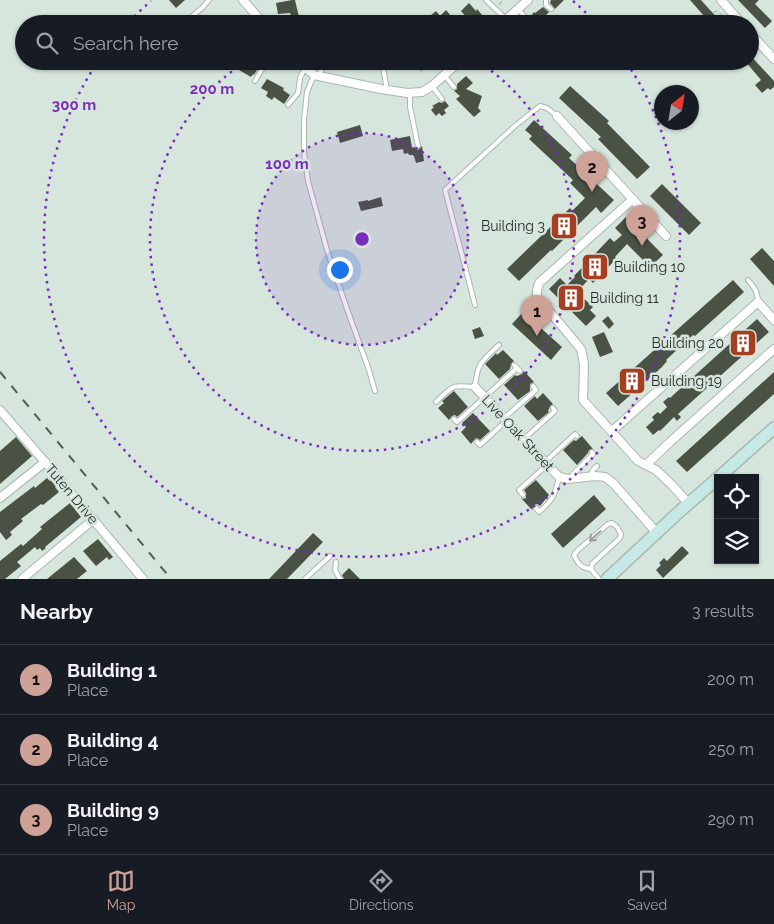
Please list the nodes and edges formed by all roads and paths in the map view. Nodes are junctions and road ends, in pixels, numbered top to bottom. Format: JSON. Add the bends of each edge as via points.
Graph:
{"nodes":[{"id":1,"x":209,"y":0,"type":"edge"},
{"id":2,"x":243,"y":0,"type":"edge"},
{"id":3,"x":486,"y":0,"type":"edge"},
{"id":4,"x":528,"y":0,"type":"edge"},
{"id":5,"x":546,"y":0,"type":"edge"},
{"id":6,"x":721,"y":0,"type":"edge"},
{"id":7,"x":518,"y":9,"type":"junction"},
{"id":8,"x":551,"y":9,"type":"dead end"},
{"id":9,"x":713,"y":13,"type":"dead end"},
{"id":10,"x":193,"y":15,"type":"edge"},
{"id":11,"x":256,"y":15,"type":"edge"},
{"id":12,"x":499,"y":15,"type":"edge"},
{"id":13,"x":511,"y":15,"type":"edge"},
{"id":14,"x":523,"y":15,"type":"edge"},
{"id":15,"x":722,"y":15,"type":"edge"},
{"id":16,"x":734,"y":15,"type":"edge"},
{"id":17,"x":759,"y":43,"type":"edge"},
{"id":18,"x":774,"y":59,"type":"edge"},
{"id":19,"x":262,"y":70,"type":"edge"},
{"id":20,"x":304,"y":70,"type":"edge"},
{"id":21,"x":308,"y":70,"type":"edge"},
{"id":22,"x":319,"y":70,"type":"edge"},
{"id":23,"x":383,"y":70,"type":"edge"},
{"id":24,"x":450,"y":70,"type":"edge"},
{"id":25,"x":317,"y":75,"type":"junction"},
{"id":26,"x":444,"y":75,"type":"junction"},
{"id":27,"x":256,"y":81,"type":"dead end"},
{"id":28,"x":432,"y":86,"type":"junction"},
{"id":29,"x":454,"y":87,"type":"dead end"},
{"id":30,"x":387,"y":90,"type":"junction"},
{"id":31,"x":410,"y":93,"type":"junction"},
{"id":32,"x":442,"y":100,"type":"dead end"},
{"id":33,"x":288,"y":105,"type":"dead end"},
{"id":34,"x":557,"y":116,"type":"joint"},
{"id":35,"x":418,"y":146,"type":"dead end"},
{"id":36,"x":633,"y":199,"type":"junction"},
{"id":37,"x":666,"y":236,"type":"dead end"},
{"id":38,"x":748,"y":280,"type":"dead end"},
{"id":39,"x":758,"y":302,"type":"junction"},
{"id":40,"x":475,"y":305,"type":"dead end"},
{"id":41,"x":774,"y":320,"type":"edge"},
{"id":42,"x":499,"y":345,"type":"dead end"},
{"id":43,"x":774,"y":348,"type":"edge"},
{"id":44,"x":517,"y":368,"type":"dead end"},
{"id":45,"x":475,"y":387,"type":"junction"},
{"id":46,"x":536,"y":390,"type":"dead end"},
{"id":47,"x":375,"y":391,"type":"dead end"},
{"id":48,"x":485,"y":398,"type":"junction"},
{"id":49,"x":436,"y":402,"type":"dead end"},
{"id":50,"x":553,"y":408,"type":"dead end"},
{"id":51,"x":0,"y":410,"type":"edge"},
{"id":52,"x":505,"y":419,"type":"junction"},
{"id":53,"x":462,"y":427,"type":"dead end"},
{"id":54,"x":774,"y":428,"type":"edge"},
{"id":55,"x":612,"y":431,"type":"junction"},
{"id":56,"x":577,"y":436,"type":"dead end"},
{"id":57,"x":524,"y":439,"type":"junction"},
{"id":58,"x":476,"y":442,"type":"dead end"},
{"id":59,"x":592,"y":452,"type":"dead end"},
{"id":60,"x":45,"y":462,"type":"junction"},
{"id":61,"x":546,"y":463,"type":"junction"},
{"id":62,"x":646,"y":465,"type":"junction"},
{"id":63,"x":597,"y":466,"type":"dead end"},
{"id":64,"x":722,"y":474,"type":"edge"},
{"id":65,"x":595,"y":476,"type":"junction"},
{"id":66,"x":559,"y":477,"type":"junction"},
{"id":67,"x":570,"y":479,"type":"junction"},
{"id":68,"x":714,"y":482,"type":"edge"},
{"id":69,"x":523,"y":495,"type":"dead end"},
{"id":70,"x":0,"y":498,"type":"edge"},
{"id":71,"x":689,"y":504,"type":"junction"},
{"id":72,"x":536,"y":508,"type":"dead end"},
{"id":73,"x":94,"y":519,"type":"junction"},
{"id":74,"x":657,"y":533,"type":"junction"},
{"id":75,"x":330,"y":556,"type":"dead end"},
{"id":76,"x":336,"y":562,"type":"dead end"},
{"id":77,"x":591,"y":569,"type":"junction"},
{"id":78,"x":22,"y":579,"type":"edge"},
{"id":79,"x":143,"y":579,"type":"edge"},
{"id":80,"x":305,"y":579,"type":"edge"},
{"id":81,"x":340,"y":579,"type":"edge"},
{"id":82,"x":599,"y":579,"type":"edge"},
{"id":83,"x":607,"y":579,"type":"edge"}],
"edges":[{"from":1,"to":10,"type":"lane"},
{"from":2,"to":11,"type":"street"},
{"from":3,"to":12,"type":"lane"},
{"from":4,"to":7,"type":"street"},
{"from":5,"to":8,"type":"lane"},
{"from":6,"to":16,"type":"street"},
{"from":7,"to":13,"type":"street"},
{"from":7,"to":14,"type":"lane"},
{"from":9,"to":15,"type":"path","via":[[717,11]]},
{"from":17,"to":18,"type":"street"},
{"from":19,"to":27,"type":"lane"},
{"from":20,"to":33,"type":"lane","via":[[298,93]]},
{"from":21,"to":25,"type":"street"},
{"from":22,"to":25,"type":"lane"},
{"from":23,"to":30,"type":"lane"},
{"from":24,"to":26,"type":"street"},
{"from":25,"to":30,"type":"street"},
{"from":25,"to":47,"type":"lane","via":[[307,92],[304,120],[308,181],[327,250]]},
{"from":26,"to":28,"type":"street"},
{"from":26,"to":29,"type":"lane"},
{"from":28,"to":31,"type":"street","via":[[422,92]]},
{"from":28,"to":32,"type":"lane"},
{"from":30,"to":31,"type":"street"},
{"from":31,"to":35,"type":"lane"},
{"from":34,"to":36,"type":"street"},
{"from":34,"to":40,"type":"lane","via":[[540,106],[445,190]]},
{"from":36,"to":37,"type":"street"},
{"from":36,"to":55,"type":"street","via":[[539,283],[536,291],[537,297],[581,350],[583,400]]},
{"from":38,"to":39,"type":"lane","via":[[755,288]]},
{"from":39,"to":41,"type":"street"},
{"from":39,"to":55,"type":"street"},
{"from":42,"to":45,"type":"lane","via":[[476,372]]},
{"from":43,"to":62,"type":"street"},
{"from":44,"to":48,"type":"lane"},
{"from":45,"to":48,"type":"street","name":"Live Oak Street"},
{"from":45,"to":49,"type":"lane","via":[[451,387]]},
{"from":46,"to":52,"type":"lane"},
{"from":48,"to":52,"type":"street","name":"Live Oak Street"},
{"from":48,"to":53,"type":"lane","via":[[455,421]]},
{"from":50,"to":57,"type":"lane","via":[[555,411]]},
{"from":51,"to":60,"type":"street","name":"Tuten Drive"},
{"from":52,"to":57,"type":"street","name":"Live Oak Street"},
{"from":52,"to":58,"type":"lane","via":[[480,445]]},
{"from":54,"to":64,"type":"street"},
{"from":55,"to":62,"type":"street","via":[[638,461]]},
{"from":56,"to":61,"type":"lane","via":[[575,434]]},
{"from":57,"to":61,"type":"street","name":"Live Oak Street"},
{"from":59,"to":67,"type":"lane"},
{"from":60,"to":70,"type":"street"},
{"from":60,"to":73,"type":"street","name":"Tuten Drive"},
{"from":61,"to":66,"type":"street","name":"Live Oak Street"},
{"from":61,"to":69,"type":"lane","via":[[520,490]]},
{"from":62,"to":71,"type":"street","via":[[656,470]]},
{"from":63,"to":65,"type":"lane","via":[[592,472]]},
{"from":65,"to":67,"type":"street","name":"Live Oak Street"},
{"from":65,"to":74,"type":"street","via":[[613,482]]},
{"from":66,"to":67,"type":"street","name":"Live Oak Street"},
{"from":66,"to":72,"type":"lane","via":[[550,502],[539,512]]},
{"from":68,"to":71,"type":"street"},
{"from":71,"to":74,"type":"street"},
{"from":73,"to":78,"type":"street"},
{"from":73,"to":79,"type":"street","name":"Tuten Drive"},
{"from":74,"to":83,"type":"street"},
{"from":75,"to":80,"type":"lane"},
{"from":76,"to":81,"type":"lane","via":[[335,570]]},
{"from":77,"to":77,"type":"lane","one_way":true,"via":[[592,564],[620,538],[621,534],[612,523],[574,555],[584,568]]},
{"from":77,"to":82,"type":"lane"}]}
